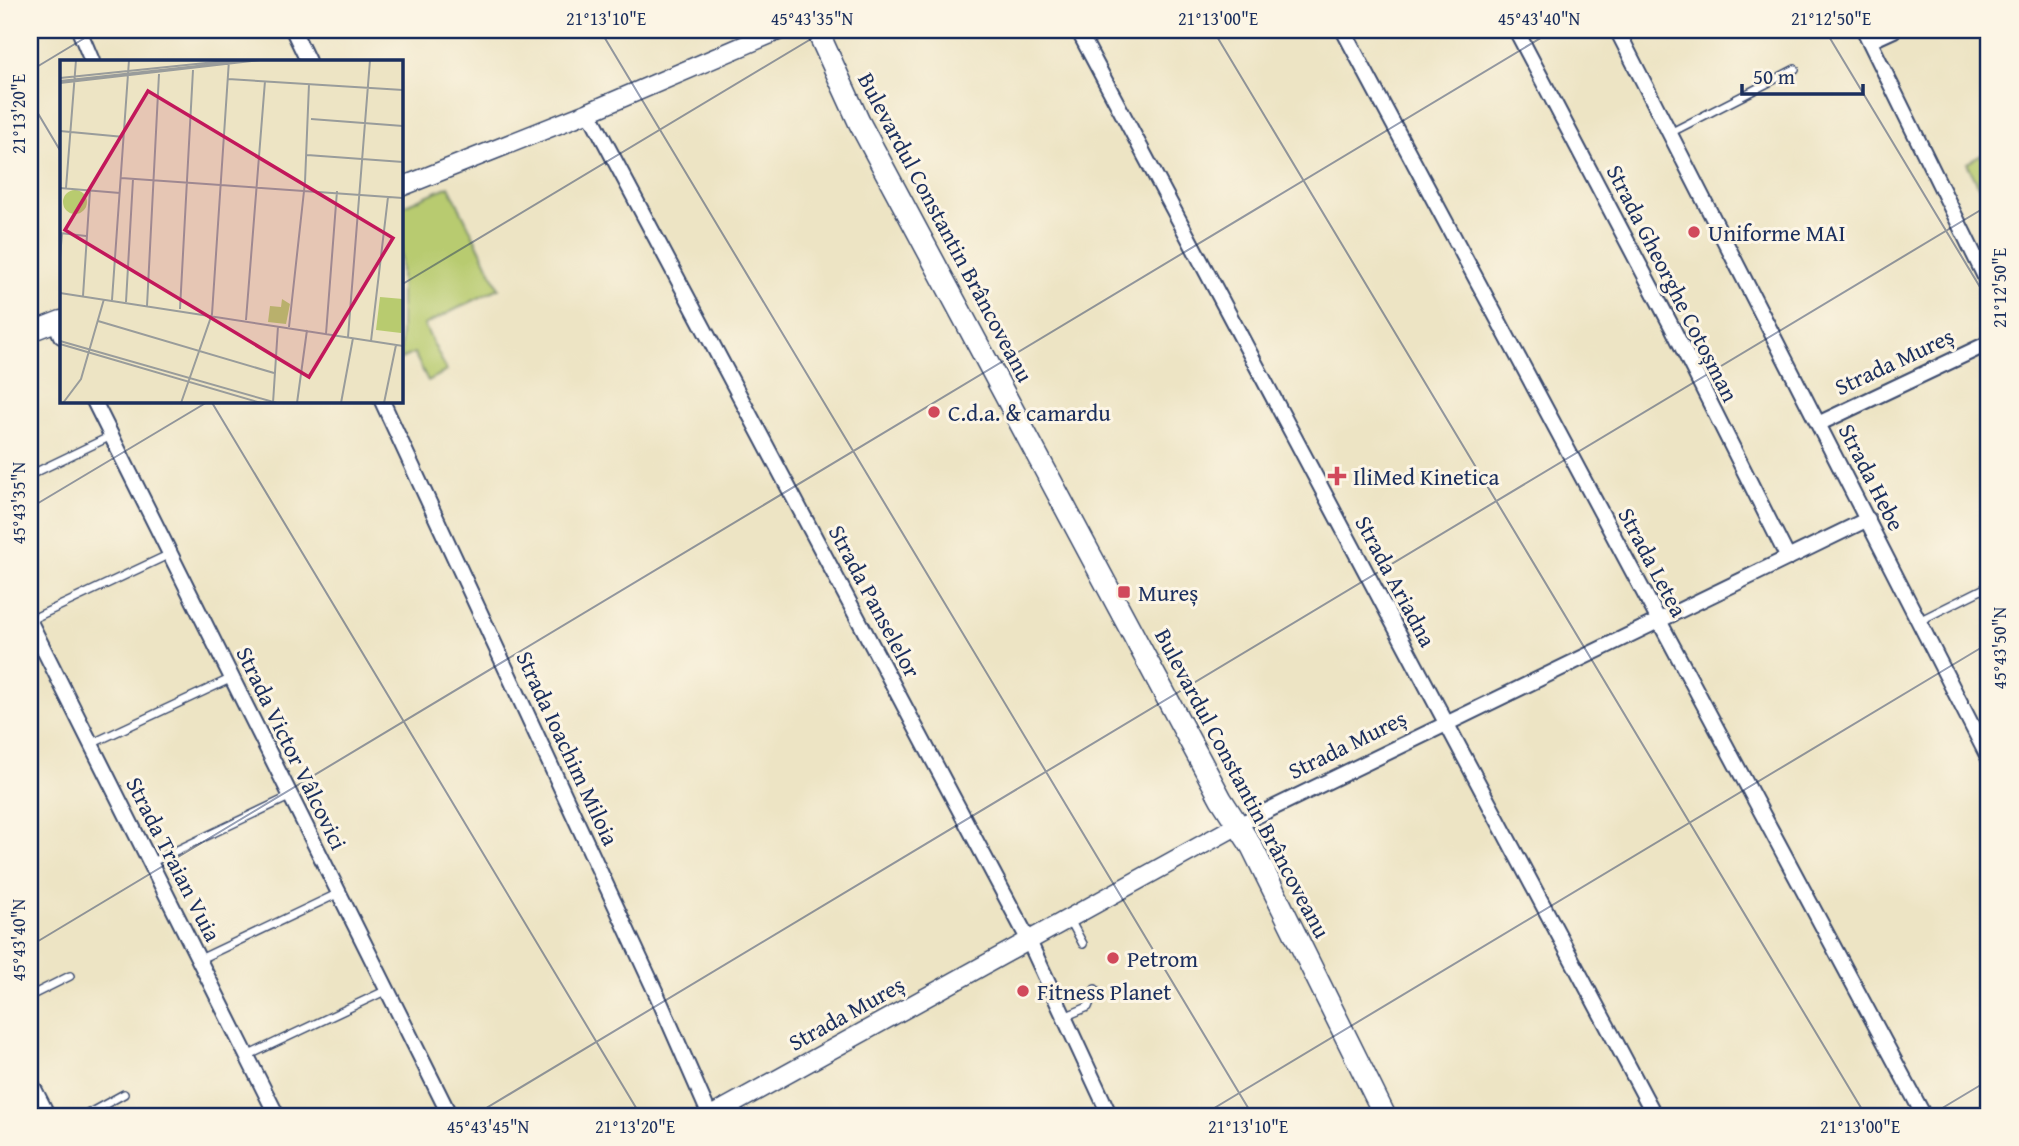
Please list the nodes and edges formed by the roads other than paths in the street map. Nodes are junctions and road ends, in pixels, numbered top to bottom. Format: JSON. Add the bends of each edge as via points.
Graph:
{"nodes":[{"id":1,"x":79,"y":30,"type":"edge"},
{"id":2,"x":293,"y":30,"type":"edge"},
{"id":3,"x":780,"y":30,"type":"edge"},
{"id":4,"x":817,"y":30,"type":"edge"},
{"id":5,"x":1078,"y":30,"type":"edge"},
{"id":6,"x":1343,"y":30,"type":"edge"},
{"id":7,"x":1516,"y":30,"type":"edge"},
{"id":8,"x":1617,"y":30,"type":"edge"},
{"id":9,"x":1894,"y":30,"type":"edge"},
{"id":10,"x":1867,"y":35,"type":"edge"},
{"id":11,"x":92,"y":60,"type":"edge"},
{"id":12,"x":308,"y":60,"type":"edge"},
{"id":13,"x":1795,"y":69,"type":"dead end"},
{"id":14,"x":589,"y":112,"type":"junction"},
{"id":15,"x":1670,"y":132,"type":"junction"},
{"id":16,"x":402,"y":187,"type":"edge"},
{"id":17,"x":1989,"y":285,"type":"edge"},
{"id":18,"x":59,"y":326,"type":"edge"},
{"id":19,"x":30,"y":332,"type":"edge"},
{"id":20,"x":1989,"y":343,"type":"edge"},
{"id":21,"x":94,"y":402,"type":"edge"},
{"id":22,"x":382,"y":402,"type":"edge"},
{"id":23,"x":1820,"y":423,"type":"junction"},
{"id":24,"x":111,"y":436,"type":"junction"},
{"id":25,"x":30,"y":475,"type":"edge"},
{"id":26,"x":1868,"y":519,"type":"junction"},
{"id":27,"x":170,"y":554,"type":"junction"},
{"id":28,"x":1788,"y":558,"type":"junction"},
{"id":29,"x":1989,"y":586,"type":"edge"},
{"id":30,"x":30,"y":621,"type":"edge"},
{"id":31,"x":1659,"y":621,"type":"junction"},
{"id":32,"x":1919,"y":621,"type":"junction"},
{"id":33,"x":232,"y":678,"type":"junction"},
{"id":34,"x":1446,"y":723,"type":"junction"},
{"id":35,"x":91,"y":744,"type":"junction"},
{"id":36,"x":1989,"y":759,"type":"edge"},
{"id":37,"x":291,"y":796,"type":"junction"},
{"id":38,"x":1238,"y":825,"type":"junction"},
{"id":39,"x":150,"y":863,"type":"junction"},
{"id":40,"x":339,"y":892,"type":"junction"},
{"id":41,"x":1068,"y":917,"type":"junction"},
{"id":42,"x":1028,"y":939,"type":"junction"},
{"id":43,"x":1083,"y":944,"type":"dead end"},
{"id":44,"x":198,"y":960,"type":"junction"},
{"id":45,"x":70,"y":976,"type":"dead end"},
{"id":46,"x":1095,"y":989,"type":"dead end"},
{"id":47,"x":387,"y":990,"type":"junction"},
{"id":48,"x":30,"y":996,"type":"edge"},
{"id":49,"x":1064,"y":1017,"type":"junction"},
{"id":50,"x":247,"y":1056,"type":"junction"},
{"id":51,"x":30,"y":1081,"type":"edge"},
{"id":52,"x":124,"y":1094,"type":"dead end"},
{"id":53,"x":448,"y":1112,"type":"edge"},
{"id":54,"x":48,"y":1116,"type":"edge"},
{"id":55,"x":84,"y":1116,"type":"edge"},
{"id":56,"x":276,"y":1116,"type":"edge"},
{"id":57,"x":429,"y":1116,"type":"edge"},
{"id":58,"x":710,"y":1116,"type":"edge"},
{"id":59,"x":1110,"y":1116,"type":"edge"},
{"id":60,"x":1385,"y":1116,"type":"edge"},
{"id":61,"x":1655,"y":1116,"type":"edge"},
{"id":62,"x":1924,"y":1116,"type":"edge"}],
"edges":[{"from":1,"to":11,"type":"street"},
{"from":2,"to":12,"type":"street"},
{"from":3,"to":14,"type":"street"},
{"from":4,"to":38,"type":"main road","name":"Bulevardul Constantin Brâncoveanu","via":[[872,147]]},
{"from":5,"to":34,"type":"street","name":"Strada Ariadna"},
{"from":6,"to":31,"type":"street","name":"Strada Letea"},
{"from":7,"to":28,"type":"street","name":"Strada Gheorghe Cotoșman"},
{"from":8,"to":15,"type":"street","name":"Strada Hebe"},
{"from":9,"to":10,"type":"street"},
{"from":10,"to":17,"type":"street"},
{"from":13,"to":15,"type":"lane"},
{"from":14,"to":16,"type":"street"},
{"from":14,"to":42,"type":"street","name":"Strada Panselelor"},
{"from":15,"to":23,"type":"street","name":"Strada Hebe"},
{"from":18,"to":19,"type":"street"},
{"from":20,"to":23,"type":"street","name":"Strada Mureș"},
{"from":21,"to":24,"type":"street","name":"Strada Victor Vâlcovici"},
{"from":22,"to":58,"type":"street","name":"Strada Ioachim Miloia"},
{"from":23,"to":26,"type":"street","name":"Strada Hebe"},
{"from":24,"to":25,"type":"lane"},
{"from":24,"to":27,"type":"street","name":"Strada Victor Vâlcovici"},
{"from":26,"to":28,"type":"street","name":"Strada Mureș"},
{"from":26,"to":32,"type":"street","name":"Strada Hebe"},
{"from":27,"to":30,"type":"lane"},
{"from":27,"to":33,"type":"street","name":"Strada Victor Vâlcovici"},
{"from":28,"to":31,"type":"street","name":"Strada Mureș"},
{"from":29,"to":32,"type":"lane"},
{"from":30,"to":35,"type":"street","name":"Strada Traian Vuia"},
{"from":31,"to":34,"type":"street","name":"Strada Mureș"},
{"from":31,"to":62,"type":"street","name":"Strada Letea"},
{"from":32,"to":36,"type":"street","name":"Strada Hebe"},
{"from":33,"to":35,"type":"lane"},
{"from":33,"to":37,"type":"street","name":"Strada Victor Vâlcovici"},
{"from":34,"to":38,"type":"street","name":"Strada Mureș"},
{"from":34,"to":61,"type":"street","name":"Strada Ariadna"},
{"from":35,"to":39,"type":"street","name":"Strada Traian Vuia"},
{"from":37,"to":39,"type":"lane"},
{"from":37,"to":40,"type":"street","name":"Strada Victor Vâlcovici"},
{"from":38,"to":41,"type":"street","name":"Strada Mureș"},
{"from":38,"to":60,"type":"main road","name":"Bulevardul Constantin Brâncoveanu"},
{"from":39,"to":44,"type":"street","name":"Strada Traian Vuia"},
{"from":40,"to":44,"type":"lane"},
{"from":40,"to":47,"type":"street","name":"Strada Victor Vâlcovici"},
{"from":41,"to":42,"type":"street","name":"Strada Mureș"},
{"from":41,"to":43,"type":"lane"},
{"from":42,"to":49,"type":"street","name":"Strada Panselelor"},
{"from":42,"to":58,"type":"street","name":"Strada Mureș"},
{"from":44,"to":50,"type":"street","name":"Strada Traian Vuia"},
{"from":45,"to":48,"type":"lane"},
{"from":46,"to":49,"type":"lane","via":[[1088,1007]]},
{"from":47,"to":50,"type":"lane"},
{"from":47,"to":53,"type":"street","name":"Strada Victor Vâlcovici"},
{"from":49,"to":59,"type":"street","name":"Strada Panselelor"},
{"from":50,"to":56,"type":"street","name":"Strada Traian Vuia"},
{"from":51,"to":54,"type":"street"},
{"from":52,"to":55,"type":"lane"},
{"from":53,"to":57,"type":"lane"}]}
